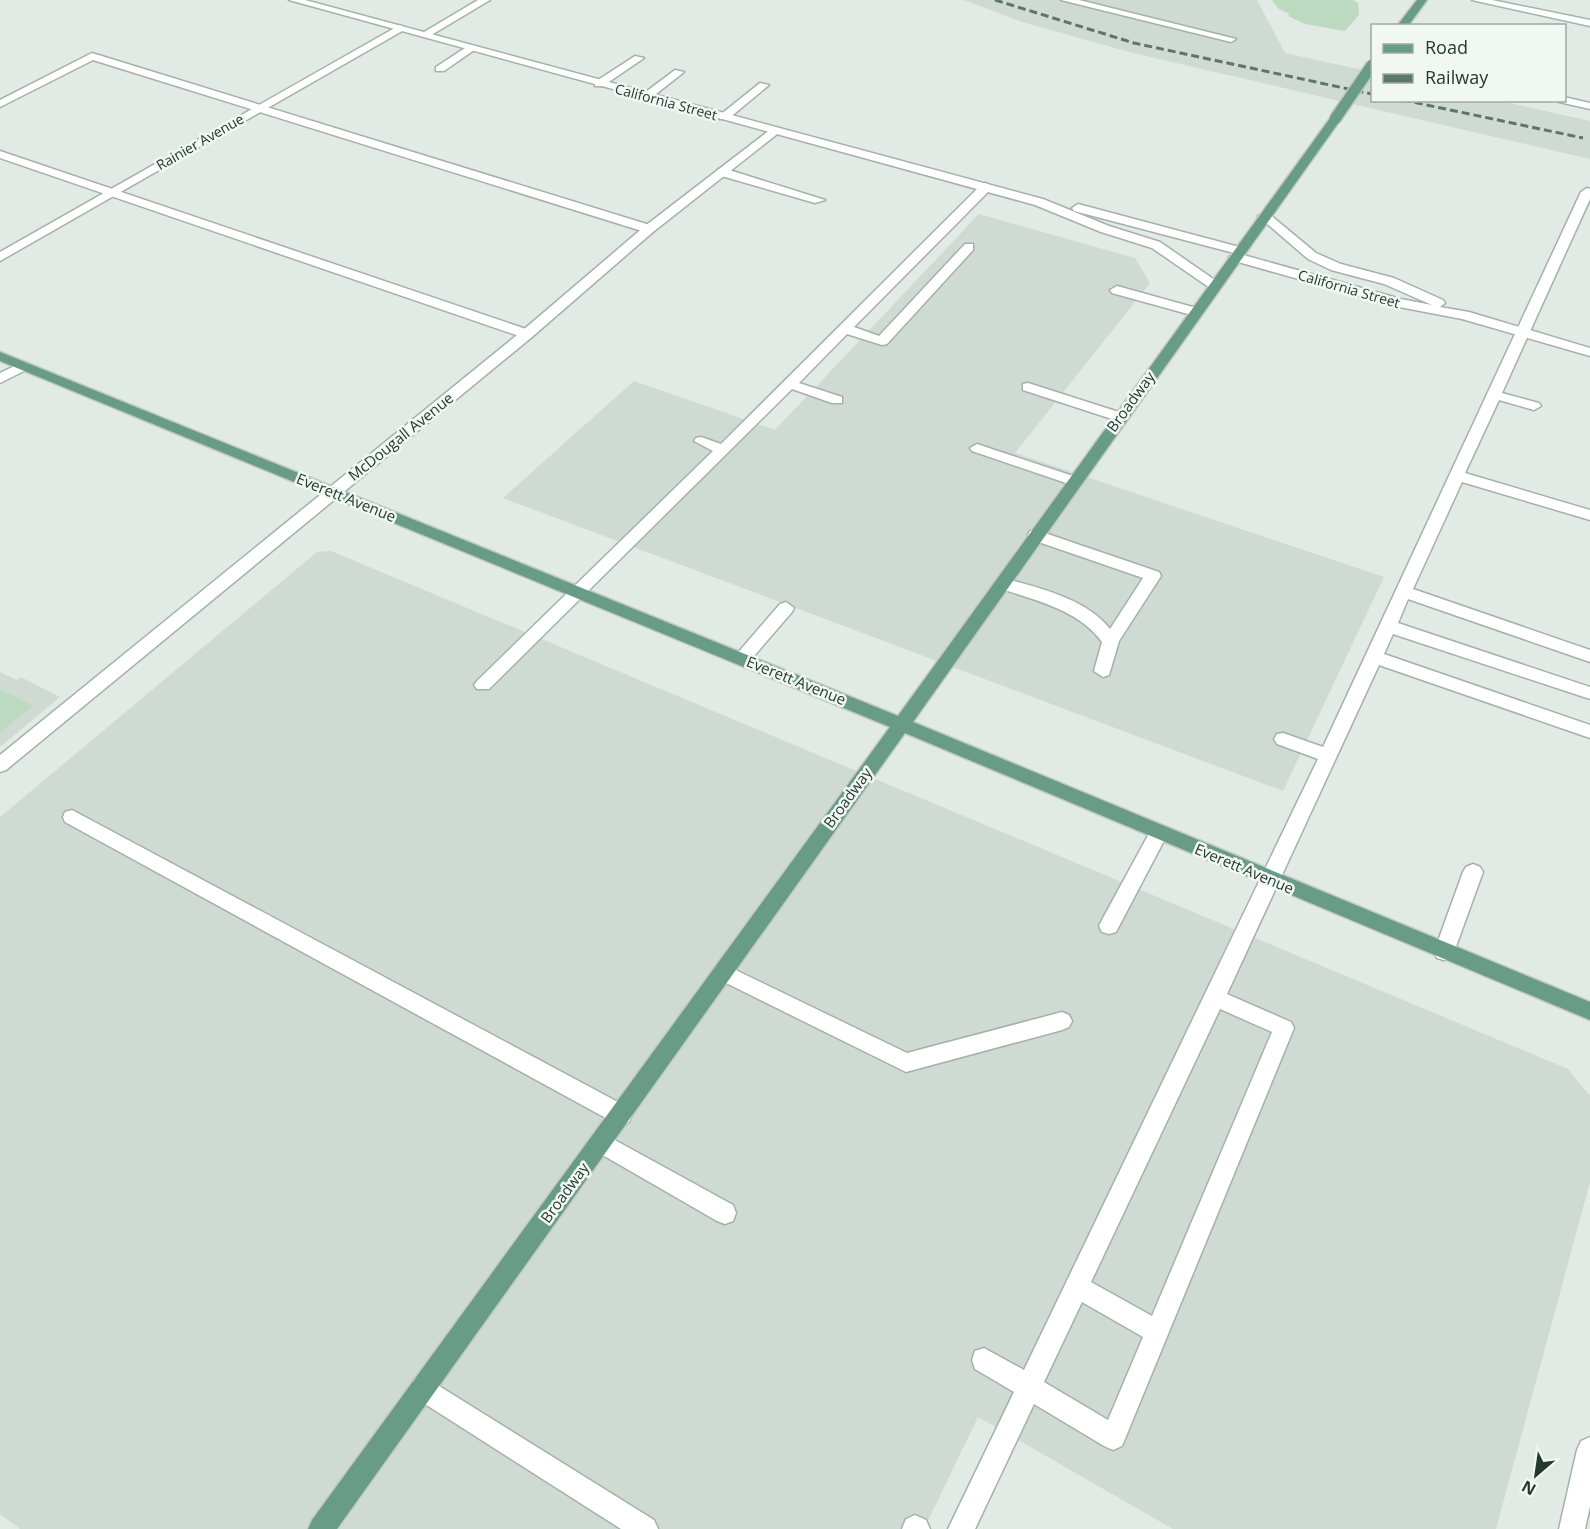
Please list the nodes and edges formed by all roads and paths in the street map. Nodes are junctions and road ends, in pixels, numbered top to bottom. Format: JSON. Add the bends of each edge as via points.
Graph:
{"nodes":[{"id":1,"x":294,"y":0,"type":"edge"},
{"id":2,"x":485,"y":0,"type":"edge"},
{"id":3,"x":1066,"y":0,"type":"edge"},
{"id":4,"x":1422,"y":0,"type":"edge"},
{"id":5,"x":1477,"y":0,"type":"edge"},
{"id":6,"x":1590,"y":23,"type":"edge"},
{"id":7,"x":1404,"y":24,"type":"edge"},
{"id":8,"x":400,"y":28,"type":"junction"},
{"id":9,"x":424,"y":35,"type":"junction"},
{"id":10,"x":1231,"y":39,"type":"dead end"},
{"id":11,"x":472,"y":48,"type":"junction"},
{"id":12,"x":639,"y":58,"type":"dead end"},
{"id":13,"x":1371,"y":66,"type":"edge"},
{"id":14,"x":441,"y":69,"type":"dead end"},
{"id":15,"x":680,"y":72,"type":"dead end"},
{"id":16,"x":599,"y":84,"type":"junction"},
{"id":17,"x":764,"y":86,"type":"dead end"},
{"id":18,"x":647,"y":96,"type":"junction"},
{"id":19,"x":1566,"y":101,"type":"edge"},
{"id":20,"x":0,"y":104,"type":"edge"},
{"id":21,"x":1590,"y":106,"type":"edge"},
{"id":22,"x":258,"y":108,"type":"junction"},
{"id":23,"x":723,"y":117,"type":"junction"},
{"id":24,"x":349,"y":124,"type":"dead end"},
{"id":25,"x":775,"y":131,"type":"junction"},
{"id":26,"x":336,"y":133,"type":"junction"},
{"id":27,"x":0,"y":154,"type":"edge"},
{"id":28,"x":722,"y":172,"type":"junction"},
{"id":29,"x":986,"y":187,"type":"junction"},
{"id":30,"x":1587,"y":192,"type":"dead end"},
{"id":31,"x":112,"y":193,"type":"junction"},
{"id":32,"x":819,"y":200,"type":"dead end"},
{"id":33,"x":1039,"y":202,"type":"junction"},
{"id":34,"x":1264,"y":216,"type":"junction"},
{"id":35,"x":649,"y":229,"type":"junction"},
{"id":36,"x":969,"y":247,"type":"dead end"},
{"id":37,"x":1237,"y":254,"type":"junction"},
{"id":38,"x":0,"y":256,"type":"edge"},
{"id":39,"x":1215,"y":285,"type":"junction"},
{"id":40,"x":1117,"y":290,"type":"dead end"},
{"id":41,"x":1195,"y":312,"type":"junction"},
{"id":42,"x":1464,"y":315,"type":"junction"},
{"id":43,"x":845,"y":329,"type":"junction"},
{"id":44,"x":527,"y":334,"type":"junction"},
{"id":45,"x":1524,"y":334,"type":"junction"},
{"id":46,"x":1590,"y":352,"type":"edge"},
{"id":47,"x":0,"y":356,"type":"edge"},
{"id":48,"x":22,"y":366,"type":"junction"},
{"id":49,"x":0,"y":379,"type":"edge"},
{"id":50,"x":790,"y":384,"type":"junction"},
{"id":51,"x":1028,"y":387,"type":"dead end"},
{"id":52,"x":1495,"y":395,"type":"junction"},
{"id":53,"x":837,"y":400,"type":"dead end"},
{"id":54,"x":1534,"y":406,"type":"dead end"},
{"id":55,"x":1120,"y":417,"type":"junction"},
{"id":56,"x":701,"y":441,"type":"dead end"},
{"id":57,"x":977,"y":448,"type":"dead end"},
{"id":58,"x":723,"y":450,"type":"junction"},
{"id":59,"x":1458,"y":476,"type":"junction"},
{"id":60,"x":1074,"y":481,"type":"junction"},
{"id":61,"x":333,"y":492,"type":"junction"},
{"id":62,"x":1590,"y":515,"type":"edge"},
{"id":63,"x":1036,"y":535,"type":"junction"},
{"id":64,"x":1002,"y":583,"type":"junction"},
{"id":65,"x":577,"y":592,"type":"junction"},
{"id":66,"x":1404,"y":592,"type":"junction"},
{"id":67,"x":786,"y":608,"type":"dead end"},
{"id":68,"x":1388,"y":626,"type":"junction"},
{"id":69,"x":1111,"y":641,"type":"junction"},
{"id":70,"x":1374,"y":657,"type":"junction"},
{"id":71,"x":1590,"y":657,"type":"edge"},
{"id":72,"x":742,"y":659,"type":"junction"},
{"id":73,"x":1103,"y":671,"type":"dead end"},
{"id":74,"x":483,"y":685,"type":"dead end"},
{"id":75,"x":1590,"y":693,"type":"edge"},
{"id":76,"x":900,"y":724,"type":"junction"},
{"id":77,"x":1590,"y":732,"type":"edge"},
{"id":78,"x":1283,"y":739,"type":"dead end"},
{"id":79,"x":1328,"y":756,"type":"junction"},
{"id":80,"x":0,"y":765,"type":"edge"},
{"id":81,"x":72,"y":817,"type":"dead end"},
{"id":82,"x":1159,"y":833,"type":"junction"},
{"id":83,"x":1473,"y":872,"type":"dead end"},
{"id":84,"x":1271,"y":881,"type":"junction"},
{"id":85,"x":1109,"y":926,"type":"dead end"},
{"id":86,"x":1444,"y":952,"type":"junction"},
{"id":87,"x":723,"y":972,"type":"junction"},
{"id":88,"x":1215,"y":998,"type":"junction"},
{"id":89,"x":1590,"y":1011,"type":"edge"},
{"id":90,"x":1062,"y":1021,"type":"dead end"},
{"id":91,"x":621,"y":1115,"type":"junction"},
{"id":92,"x":602,"y":1143,"type":"junction"},
{"id":93,"x":725,"y":1213,"type":"dead end"},
{"id":94,"x":1077,"y":1287,"type":"junction"},
{"id":95,"x":1156,"y":1331,"type":"junction"},
{"id":96,"x":984,"y":1360,"type":"dead end"},
{"id":97,"x":423,"y":1388,"type":"junction"},
{"id":98,"x":1028,"y":1388,"type":"junction"},
{"id":99,"x":1590,"y":1450,"type":"edge"},
{"id":100,"x":321,"y":1529,"type":"edge"},
{"id":101,"x":645,"y":1529,"type":"edge"},
{"id":102,"x":961,"y":1529,"type":"edge"},
{"id":103,"x":1572,"y":1529,"type":"edge"}],
"edges":[{"from":1,"to":8,"type":"street","name":"California Street"},
{"from":2,"to":9,"type":"street"},
{"from":3,"to":10,"type":"street"},
{"from":4,"to":7,"type":"main road"},
{"from":5,"to":6,"type":"street"},
{"from":8,"to":9,"type":"street","name":"California Street"},
{"from":8,"to":22,"type":"street","name":"Rainier Avenue"},
{"from":9,"to":11,"type":"street","name":"California Street"},
{"from":11,"to":14,"type":"street"},
{"from":11,"to":16,"type":"street","name":"California Street"},
{"from":12,"to":16,"type":"street"},
{"from":13,"to":34,"type":"main road","name":"Broadway","bridge":true},
{"from":15,"to":18,"type":"street"},
{"from":16,"to":18,"type":"street","name":"California Street"},
{"from":17,"to":23,"type":"street"},
{"from":18,"to":23,"type":"street","name":"California Street"},
{"from":19,"to":21,"type":"street"},
{"from":20,"to":22,"type":"street","via":[[92,56]]},
{"from":22,"to":26,"type":"street"},
{"from":22,"to":31,"type":"street","name":"Rainier Avenue"},
{"from":23,"to":25,"type":"street","name":"California Street"},
{"from":24,"to":26,"type":"street"},
{"from":25,"to":28,"type":"street","name":"McDougall Avenue"},
{"from":25,"to":29,"type":"street","name":"California Street"},
{"from":26,"to":35,"type":"street"},
{"from":27,"to":31,"type":"street"},
{"from":28,"to":32,"type":"street"},
{"from":28,"to":35,"type":"street","name":"McDougall Avenue"},
{"from":29,"to":33,"type":"street","name":"California Street"},
{"from":29,"to":43,"type":"street"},
{"from":30,"to":45,"type":"street"},
{"from":31,"to":38,"type":"street","name":"Rainier Avenue"},
{"from":31,"to":44,"type":"street"},
{"from":33,"to":37,"type":"street","name":"California Street","via":[[1083,208]]},
{"from":33,"to":39,"type":"street","name":"California Street","via":[[1105,229],[1156,244]]},
{"from":34,"to":37,"type":"main road","name":"Broadway"},
{"from":34,"to":42,"type":"street","name":"California Street","via":[[1312,256],[1336,267],[1389,281]]},
{"from":35,"to":44,"type":"street","name":"McDougall Avenue"},
{"from":36,"to":43,"type":"street","via":[[882,341]]},
{"from":37,"to":39,"type":"main road","name":"Broadway"},
{"from":37,"to":42,"type":"street","name":"California Street","via":[[1400,303]]},
{"from":39,"to":41,"type":"main road","name":"Broadway"},
{"from":40,"to":41,"type":"street"},
{"from":41,"to":55,"type":"main road","name":"Broadway"},
{"from":42,"to":45,"type":"street","name":"California Street"},
{"from":43,"to":50,"type":"street"},
{"from":44,"to":61,"type":"street","name":"McDougall Avenue"},
{"from":45,"to":46,"type":"street","name":"California Street"},
{"from":45,"to":52,"type":"street"},
{"from":47,"to":48,"type":"main road","name":"Everett Avenue"},
{"from":48,"to":49,"type":"street"},
{"from":48,"to":61,"type":"main road","name":"Everett Avenue"},
{"from":50,"to":53,"type":"street"},
{"from":50,"to":58,"type":"street"},
{"from":51,"to":55,"type":"street"},
{"from":52,"to":54,"type":"street"},
{"from":52,"to":59,"type":"street"},
{"from":55,"to":60,"type":"main road","name":"Broadway"},
{"from":56,"to":58,"type":"street"},
{"from":57,"to":60,"type":"street"},
{"from":58,"to":65,"type":"street"},
{"from":59,"to":62,"type":"street"},
{"from":59,"to":66,"type":"street"},
{"from":60,"to":63,"type":"main road","name":"Broadway"},
{"from":61,"to":65,"type":"main road","name":"Everett Avenue"},
{"from":61,"to":80,"type":"street","name":"McDougall Avenue"},
{"from":63,"to":64,"type":"main road","name":"Broadway"},
{"from":63,"to":69,"type":"street","via":[[1153,576]]},
{"from":64,"to":69,"type":"street","via":[[1077,612],[1104,628]]},
{"from":64,"to":76,"type":"main road","name":"Broadway"},
{"from":65,"to":72,"type":"main road","name":"Everett Avenue"},
{"from":65,"to":74,"type":"street"},
{"from":66,"to":68,"type":"street"},
{"from":66,"to":71,"type":"street"},
{"from":67,"to":72,"type":"street"},
{"from":68,"to":70,"type":"street"},
{"from":68,"to":75,"type":"street"},
{"from":69,"to":73,"type":"street"},
{"from":70,"to":77,"type":"street"},
{"from":70,"to":79,"type":"street"},
{"from":72,"to":76,"type":"main road","name":"Everett Avenue"},
{"from":76,"to":82,"type":"main road","name":"Everett Avenue"},
{"from":76,"to":87,"type":"main road","name":"Broadway"},
{"from":78,"to":79,"type":"street"},
{"from":79,"to":84,"type":"street"},
{"from":81,"to":91,"type":"street"},
{"from":82,"to":84,"type":"main road","name":"Everett Avenue"},
{"from":82,"to":85,"type":"street"},
{"from":83,"to":86,"type":"street"},
{"from":84,"to":86,"type":"main road","name":"Everett Avenue"},
{"from":84,"to":88,"type":"street"},
{"from":86,"to":89,"type":"main road","name":"Everett Avenue"},
{"from":87,"to":90,"type":"street","via":[[906,1063]]},
{"from":87,"to":91,"type":"main road","name":"Broadway"},
{"from":88,"to":94,"type":"street"},
{"from":88,"to":95,"type":"street","via":[[1284,1028]]},
{"from":91,"to":92,"type":"main road","name":"Broadway"},
{"from":92,"to":93,"type":"street"},
{"from":92,"to":97,"type":"main road","name":"Broadway"},
{"from":94,"to":95,"type":"street"},
{"from":94,"to":98,"type":"street"},
{"from":95,"to":98,"type":"street","via":[[1113,1437]]},
{"from":96,"to":98,"type":"street"},
{"from":97,"to":100,"type":"main road","name":"Broadway"},
{"from":97,"to":101,"type":"street"},
{"from":98,"to":102,"type":"street"},
{"from":99,"to":103,"type":"street"}]}
